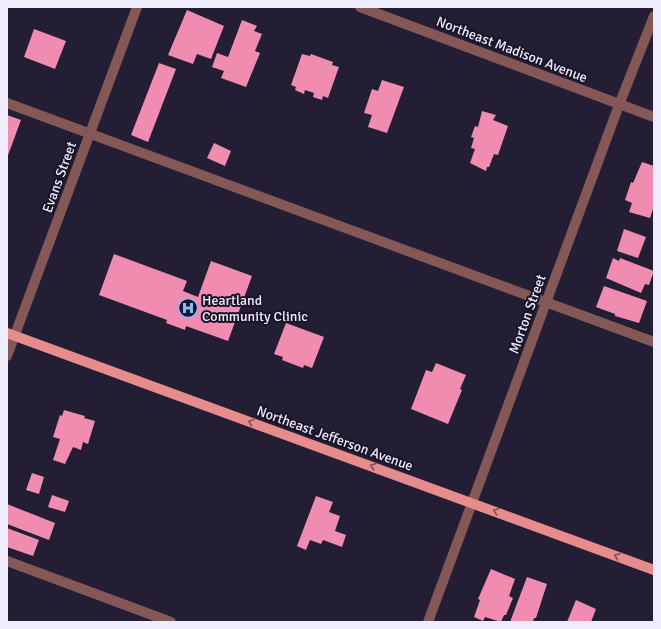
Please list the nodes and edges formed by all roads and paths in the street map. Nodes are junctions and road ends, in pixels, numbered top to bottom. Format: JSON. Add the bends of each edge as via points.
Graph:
{"nodes":[{"id":1,"x":137,"y":7,"type":"edge"},
{"id":2,"x":360,"y":7,"type":"edge"},
{"id":3,"x":654,"y":16,"type":"edge"},
{"id":4,"x":7,"y":103,"type":"edge"},
{"id":5,"x":619,"y":105,"type":"junction"},
{"id":6,"x":654,"y":117,"type":"edge"},
{"id":7,"x":90,"y":133,"type":"junction"},
{"id":8,"x":546,"y":302,"type":"junction"},
{"id":9,"x":11,"y":334,"type":"edge"},
{"id":10,"x":654,"y":342,"type":"edge"},
{"id":11,"x":7,"y":356,"type":"edge"},
{"id":12,"x":473,"y":503,"type":"junction"},
{"id":13,"x":7,"y":562,"type":"edge"},
{"id":14,"x":654,"y":570,"type":"edge"},
{"id":15,"x":171,"y":622,"type":"edge"},
{"id":16,"x":428,"y":622,"type":"edge"}],
"edges":[{"from":1,"to":7,"type":"street","name":"Evans Street"},
{"from":2,"to":5,"type":"street","name":"Northeast Madison Avenue"},
{"from":3,"to":5,"type":"street","name":"Morton Street"},
{"from":4,"to":7,"type":"street"},
{"from":5,"to":6,"type":"street","name":"Northeast Madison Avenue"},
{"from":5,"to":8,"type":"street","name":"Morton Street"},
{"from":7,"to":8,"type":"street"},
{"from":7,"to":9,"type":"street","name":"Evans Street"},
{"from":8,"to":10,"type":"street"},
{"from":8,"to":12,"type":"street","name":"Morton Street"},
{"from":9,"to":11,"type":"street","name":"Evans Street"},
{"from":12,"to":9,"type":"main road","name":"Northeast Jefferson Avenue","one_way":true},
{"from":14,"to":12,"type":"main road","name":"Northeast Jefferson Avenue","one_way":true},
{"from":12,"to":16,"type":"street","name":"Morton Street"},
{"from":13,"to":15,"type":"street"}]}
